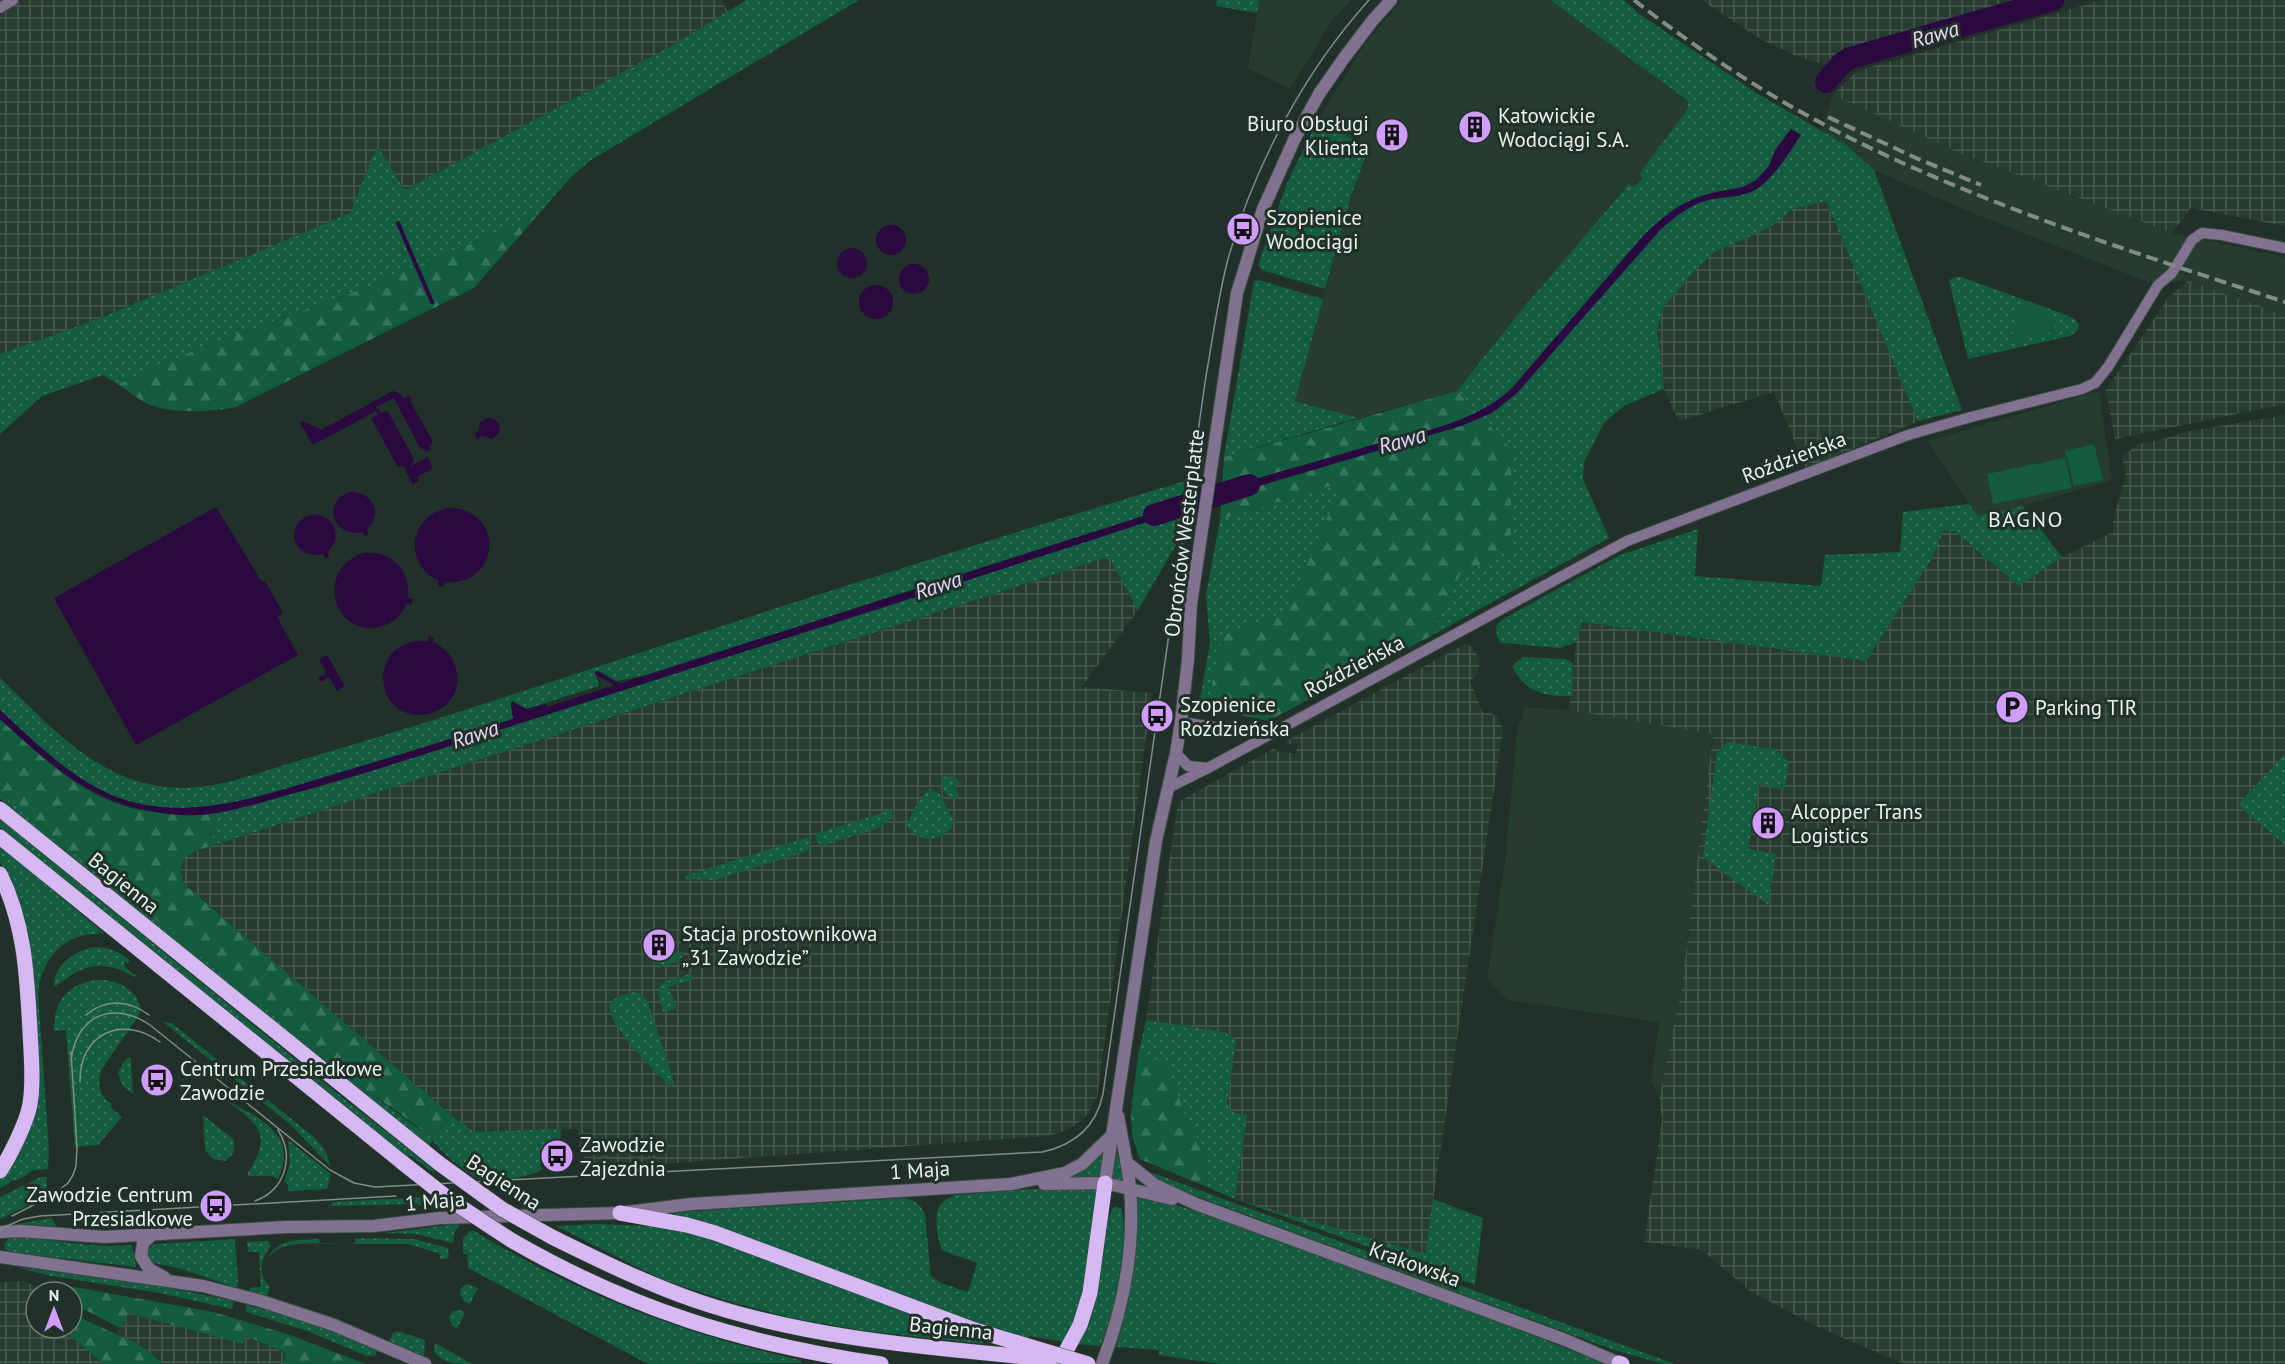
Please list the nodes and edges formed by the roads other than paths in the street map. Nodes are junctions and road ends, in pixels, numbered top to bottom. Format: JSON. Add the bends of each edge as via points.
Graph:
{"nodes":[{"id":1,"x":13,"y":0,"type":"edge"},
{"id":2,"x":1391,"y":0,"type":"edge"},
{"id":3,"x":0,"y":8,"type":"edge"},
{"id":4,"x":2285,"y":248,"type":"edge"},
{"id":5,"x":1181,"y":722,"type":"junction"},
{"id":6,"x":1281,"y":727,"type":"junction"},
{"id":7,"x":1176,"y":753,"type":"junction"},
{"id":8,"x":1208,"y":768,"type":"junction"},
{"id":9,"x":1168,"y":788,"type":"junction"},
{"id":10,"x":0,"y":809,"type":"edge"},
{"id":11,"x":0,"y":837,"type":"edge"},
{"id":12,"x":0,"y":874,"type":"edge"},
{"id":13,"x":1117,"y":1108,"type":"junction"},
{"id":14,"x":1110,"y":1137,"type":"junction"},
{"id":15,"x":4,"y":1160,"type":"edge"},
{"id":16,"x":1126,"y":1162,"type":"junction"},
{"id":17,"x":0,"y":1171,"type":"edge"},
{"id":18,"x":1105,"y":1183,"type":"junction"},
{"id":19,"x":1011,"y":1184,"type":"junction"},
{"id":20,"x":1130,"y":1189,"type":"junction"},
{"id":21,"x":1196,"y":1204,"type":"junction"},
{"id":22,"x":620,"y":1213,"type":"junction"},
{"id":23,"x":0,"y":1232,"type":"edge"},
{"id":24,"x":153,"y":1234,"type":"junction"},
{"id":25,"x":0,"y":1257,"type":"edge"},
{"id":26,"x":169,"y":1280,"type":"junction"},
{"id":27,"x":1017,"y":1349,"type":"junction"},
{"id":28,"x":1621,"y":1363,"type":"edge"},
{"id":29,"x":425,"y":1364,"type":"edge"},
{"id":30,"x":881,"y":1364,"type":"edge"},
{"id":31,"x":1059,"y":1364,"type":"edge"},
{"id":32,"x":1089,"y":1364,"type":"edge"},
{"id":33,"x":1101,"y":1364,"type":"edge"}],
"edges":[{"from":1,"to":3,"type":"street"},
{"from":2,"to":5,"type":"street","name":"Obrońców Westerplatte","via":[[1319,94],[1290,148],[1263,208],[1238,293],[1191,604]]},
{"from":4,"to":6,"type":"street","name":"Roździeńska","via":[[2202,233],[2192,240],[2172,273],[2158,285],[2095,383],[1898,438],[1627,541]]},
{"from":5,"to":6,"type":"street","name":"Roździeńska","via":[[1247,732]]},
{"from":5,"to":7,"type":"street","name":"Obrońców Westerplatte"},
{"from":6,"to":8,"type":"street","name":"Roździeńska"},
{"from":7,"to":8,"type":"street","via":[[1188,766]]},
{"from":7,"to":9,"type":"street","name":"Obrońców Westerplatte"},
{"from":8,"to":9,"type":"street","name":"Roździeńska"},
{"from":9,"to":13,"type":"street","name":"Obrońców Westerplatte","via":[[1156,841]]},
{"from":10,"to":27,"type":"main road","name":"Bagienna","bridge":true,"via":[[440,1164],[502,1209],[552,1237],[669,1291],[764,1320],[868,1340]]},
{"from":11,"to":30,"type":"main road","name":"Bagienna","bridge":true,"via":[[403,1163],[511,1240],[628,1299],[690,1322],[783,1347]]},
{"from":12,"to":15,"type":"main road","via":[[24,944],[32,1076],[27,1116]]},
{"from":13,"to":14,"type":"street","name":"Obrońców Westerplatte"},
{"from":13,"to":16,"type":"street","name":"Obrońców Westerplatte"},
{"from":14,"to":18,"type":"street","name":"Obrońców Westerplatte"},
{"from":14,"to":19,"type":"street","name":"1 Maja","via":[[1082,1164],[1065,1173]]},
{"from":15,"to":17,"type":"main road"},
{"from":16,"to":20,"type":"street","name":"Obrońców Westerplatte"},
{"from":16,"to":21,"type":"street","name":"Krakowska","via":[[1155,1185]]},
{"from":18,"to":19,"type":"street","name":"Krakowska"},
{"from":18,"to":20,"type":"street","name":"Krakowska"},
{"from":18,"to":31,"type":"main road","via":[[1090,1293],[1080,1325]]},
{"from":19,"to":22,"type":"street","name":"1 Maja","via":[[691,1204]]},
{"from":20,"to":21,"type":"street","name":"Krakowska"},
{"from":20,"to":33,"type":"street","name":"Obrońców Westerplatte","via":[[1128,1263],[1119,1312]]},
{"from":21,"to":28,"type":"street","name":"Krakowska"},
{"from":22,"to":24,"type":"street","name":"1 Maja","via":[[440,1218],[374,1226]]},
{"from":22,"to":27,"type":"main road","via":[[715,1233]]},
{"from":23,"to":24,"type":"street","name":"1 Maja","via":[[104,1238]]},
{"from":24,"to":26,"type":"street","via":[[143,1243],[141,1256],[149,1269]]},
{"from":25,"to":26,"type":"street"},
{"from":26,"to":29,"type":"street","via":[[299,1313]]},
{"from":27,"to":32,"type":"main road","bridge":true}]}
